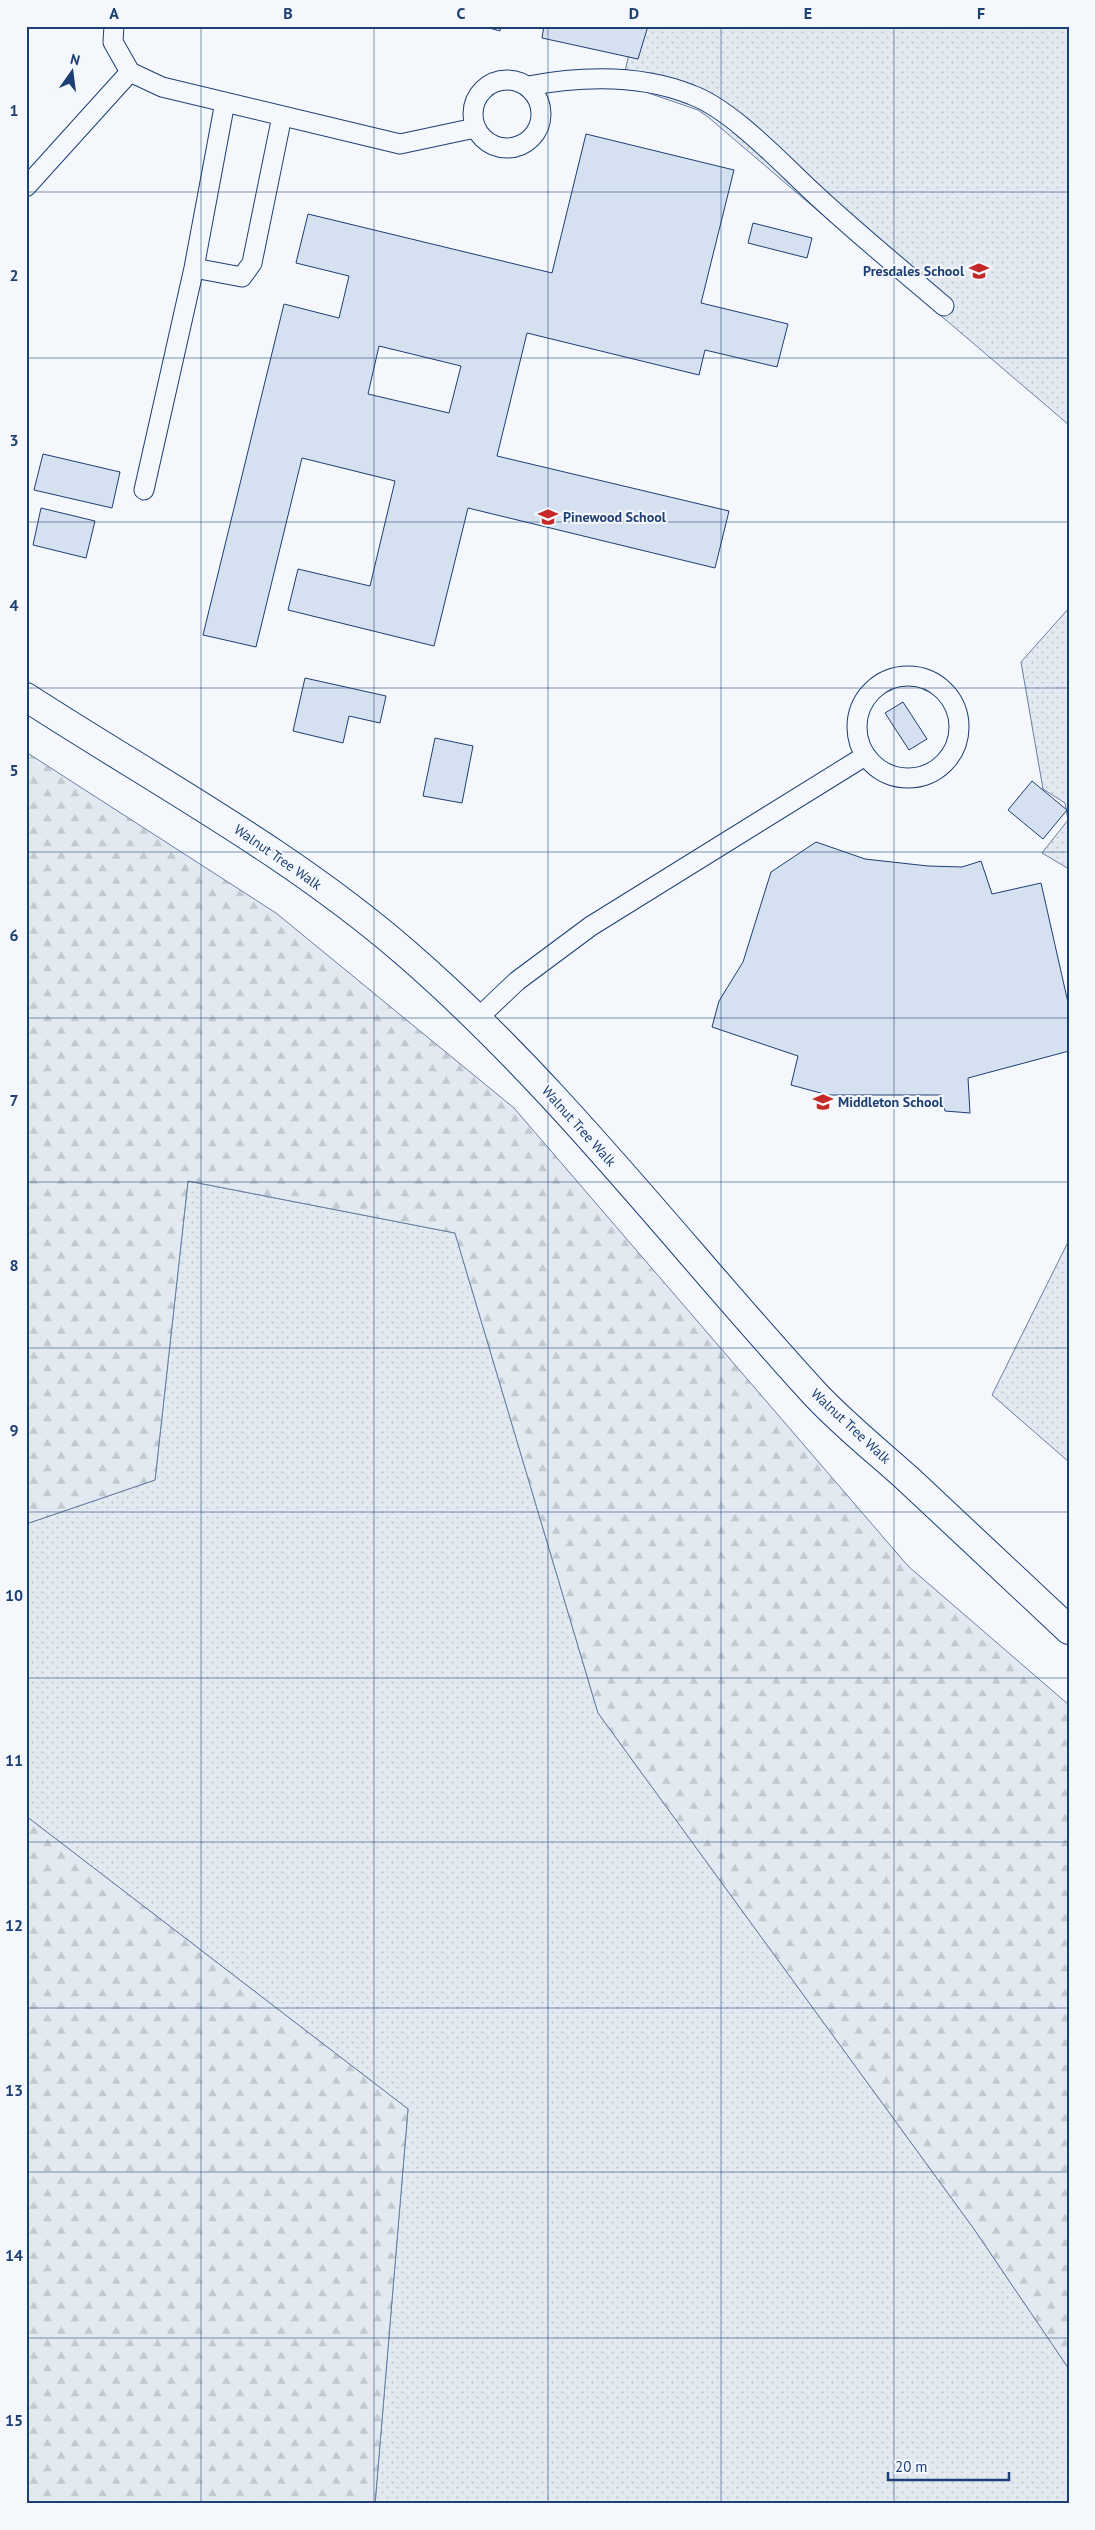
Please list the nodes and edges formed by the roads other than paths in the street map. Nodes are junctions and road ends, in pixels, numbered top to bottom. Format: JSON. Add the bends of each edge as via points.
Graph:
{"nodes":[{"id":1,"x":114,"y":26,"type":"edge"},
{"id":2,"x":130,"y":72,"type":"junction"},
{"id":3,"x":528,"y":86,"type":"junction"},
{"id":4,"x":225,"y":102,"type":"junction"},
{"id":5,"x":282,"y":116,"type":"junction"},
{"id":6,"x":475,"y":128,"type":"junction"},
{"id":7,"x":26,"y":187,"type":"edge"},
{"id":8,"x":194,"y":268,"type":"junction"},
{"id":9,"x":944,"y":306,"type":"dead end"},
{"id":10,"x":144,"y":490,"type":"dead end"},
{"id":11,"x":26,"y":696,"type":"edge"},
{"id":12,"x":865,"y":756,"type":"junction"},
{"id":13,"x":478,"y":1018,"type":"junction"},
{"id":14,"x":1069,"y":1630,"type":"edge"}],
"edges":[{"from":1,"to":2,"type":"lane","via":[[112,42]]},
{"from":2,"to":4,"type":"lane","via":[[162,87]]},
{"from":2,"to":7,"type":"lane"},
{"from":3,"to":6,"type":"lane","via":[[506,79],[485,87],[473,106]]},
{"from":3,"to":6,"type":"lane","via":[[541,106],[539,128],[532,137],[523,144],[501,148],[490,144]]},
{"from":3,"to":9,"type":"lane","via":[[560,80],[615,79],[658,84],[693,95],[714,106]]},
{"from":4,"to":5,"type":"lane"},
{"from":4,"to":8,"type":"lane"},
{"from":5,"to":6,"type":"lane","via":[[400,144]]},
{"from":5,"to":8,"type":"lane","via":[[252,263],[242,278]]},
{"from":8,"to":10,"type":"lane"},
{"from":11,"to":13,"type":"street","name":"Walnut Tree Walk","via":[[88,738],[215,813],[330,894],[405,952]]},
{"from":12,"to":12,"type":"lane","via":[[858,740],[857,721],[861,704],[872,690],[887,680],[904,675],[922,676],[939,685],[951,698],[958,714],[960,732],[955,749],[944,764],[930,774],[912,778],[894,776],[878,769]]},
{"from":12,"to":13,"type":"lane","via":[[591,926],[517,981]]},
{"from":13,"to":14,"type":"street","name":"Walnut Tree Walk","via":[[568,1114],[819,1398]]}]}
